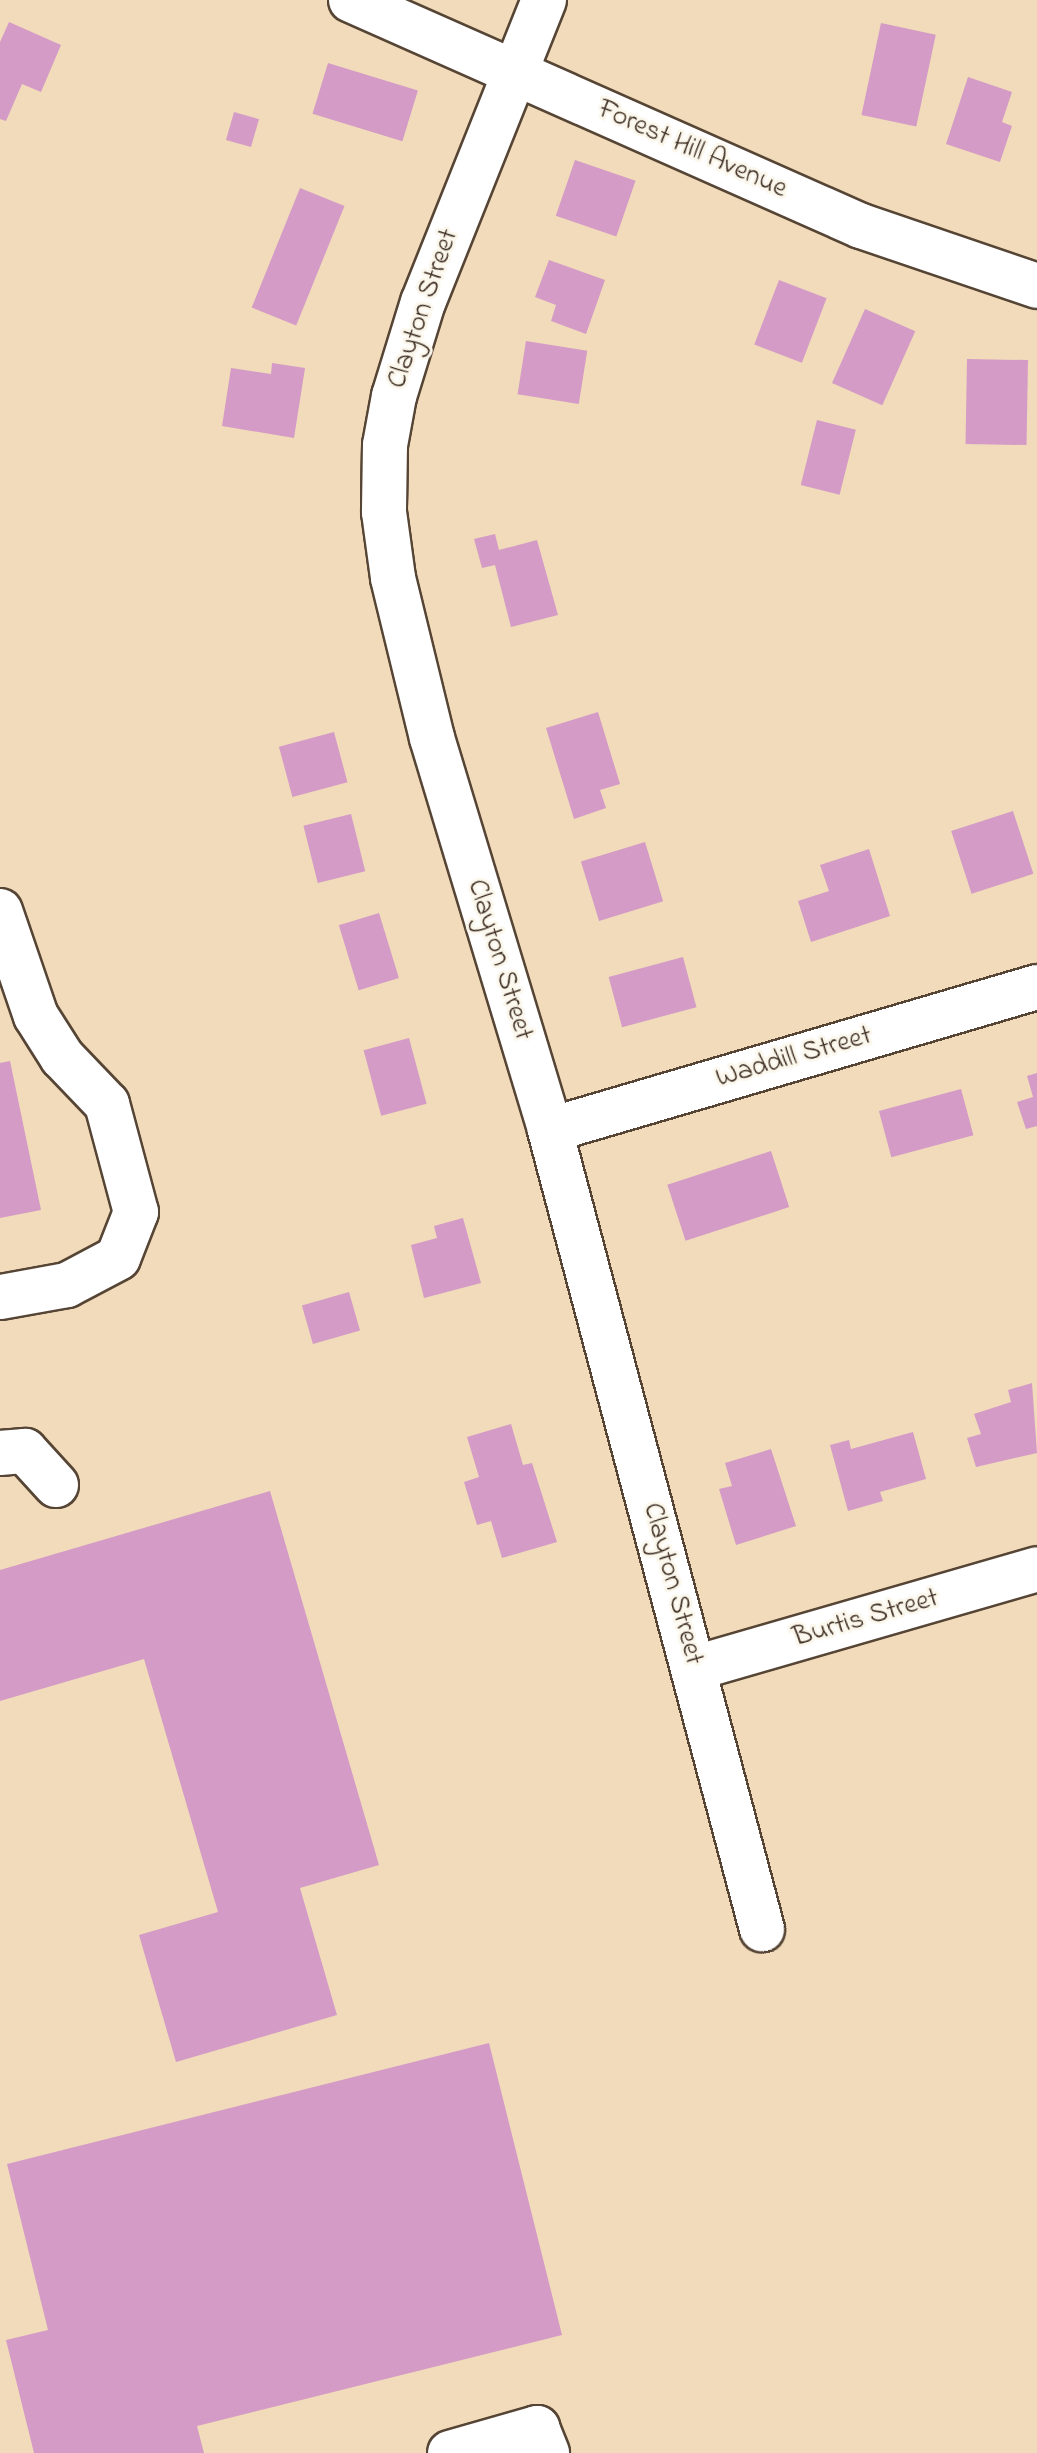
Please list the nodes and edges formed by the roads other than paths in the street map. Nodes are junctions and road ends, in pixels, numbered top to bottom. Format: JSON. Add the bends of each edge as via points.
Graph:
{"nodes":[{"id":1,"x":351,"y":0,"type":"edge"},
{"id":2,"x":544,"y":0,"type":"edge"},
{"id":3,"x":515,"y":69,"type":"junction"},
{"id":4,"x":1037,"y":286,"type":"edge"},
{"id":5,"x":0,"y":911,"type":"edge"},
{"id":6,"x":1037,"y":987,"type":"edge"},
{"id":7,"x":550,"y":1130,"type":"junction"},
{"id":8,"x":0,"y":1297,"type":"edge"},
{"id":9,"x":0,"y":1453,"type":"edge"},
{"id":10,"x":56,"y":1485,"type":"dead end"},
{"id":11,"x":1037,"y":1569,"type":"edge"},
{"id":12,"x":695,"y":1668,"type":"junction"},
{"id":13,"x":762,"y":1929,"type":"dead end"},
{"id":14,"x":450,"y":2453,"type":"edge"},
{"id":15,"x":547,"y":2453,"type":"edge"}],
"edges":[{"from":1,"to":3,"type":"street","name":"Forest Hill Avenue"},
{"from":2,"to":3,"type":"street","name":"Clayton Street"},
{"from":3,"to":4,"type":"street","name":"Forest Hill Avenue","via":[[861,226]]},
{"from":3,"to":7,"type":"street","name":"Clayton Street","via":[[423,302],[394,396],[385,445],[384,512],[393,578],[432,738]]},
{"from":5,"to":8,"type":"street","via":[[36,1016],[62,1057],[107,1104],[136,1212],[118,1258],[67,1285]]},
{"from":6,"to":7,"type":"street","name":"Waddill Street"},
{"from":7,"to":12,"type":"street","name":"Clayton Street"},
{"from":9,"to":10,"type":"street","via":[[25,1451]]},
{"from":11,"to":12,"type":"street","name":"Burtis Street"},
{"from":12,"to":13,"type":"street","name":"Clayton Street"},
{"from":14,"to":15,"type":"street","via":[[537,2428]]}]}
